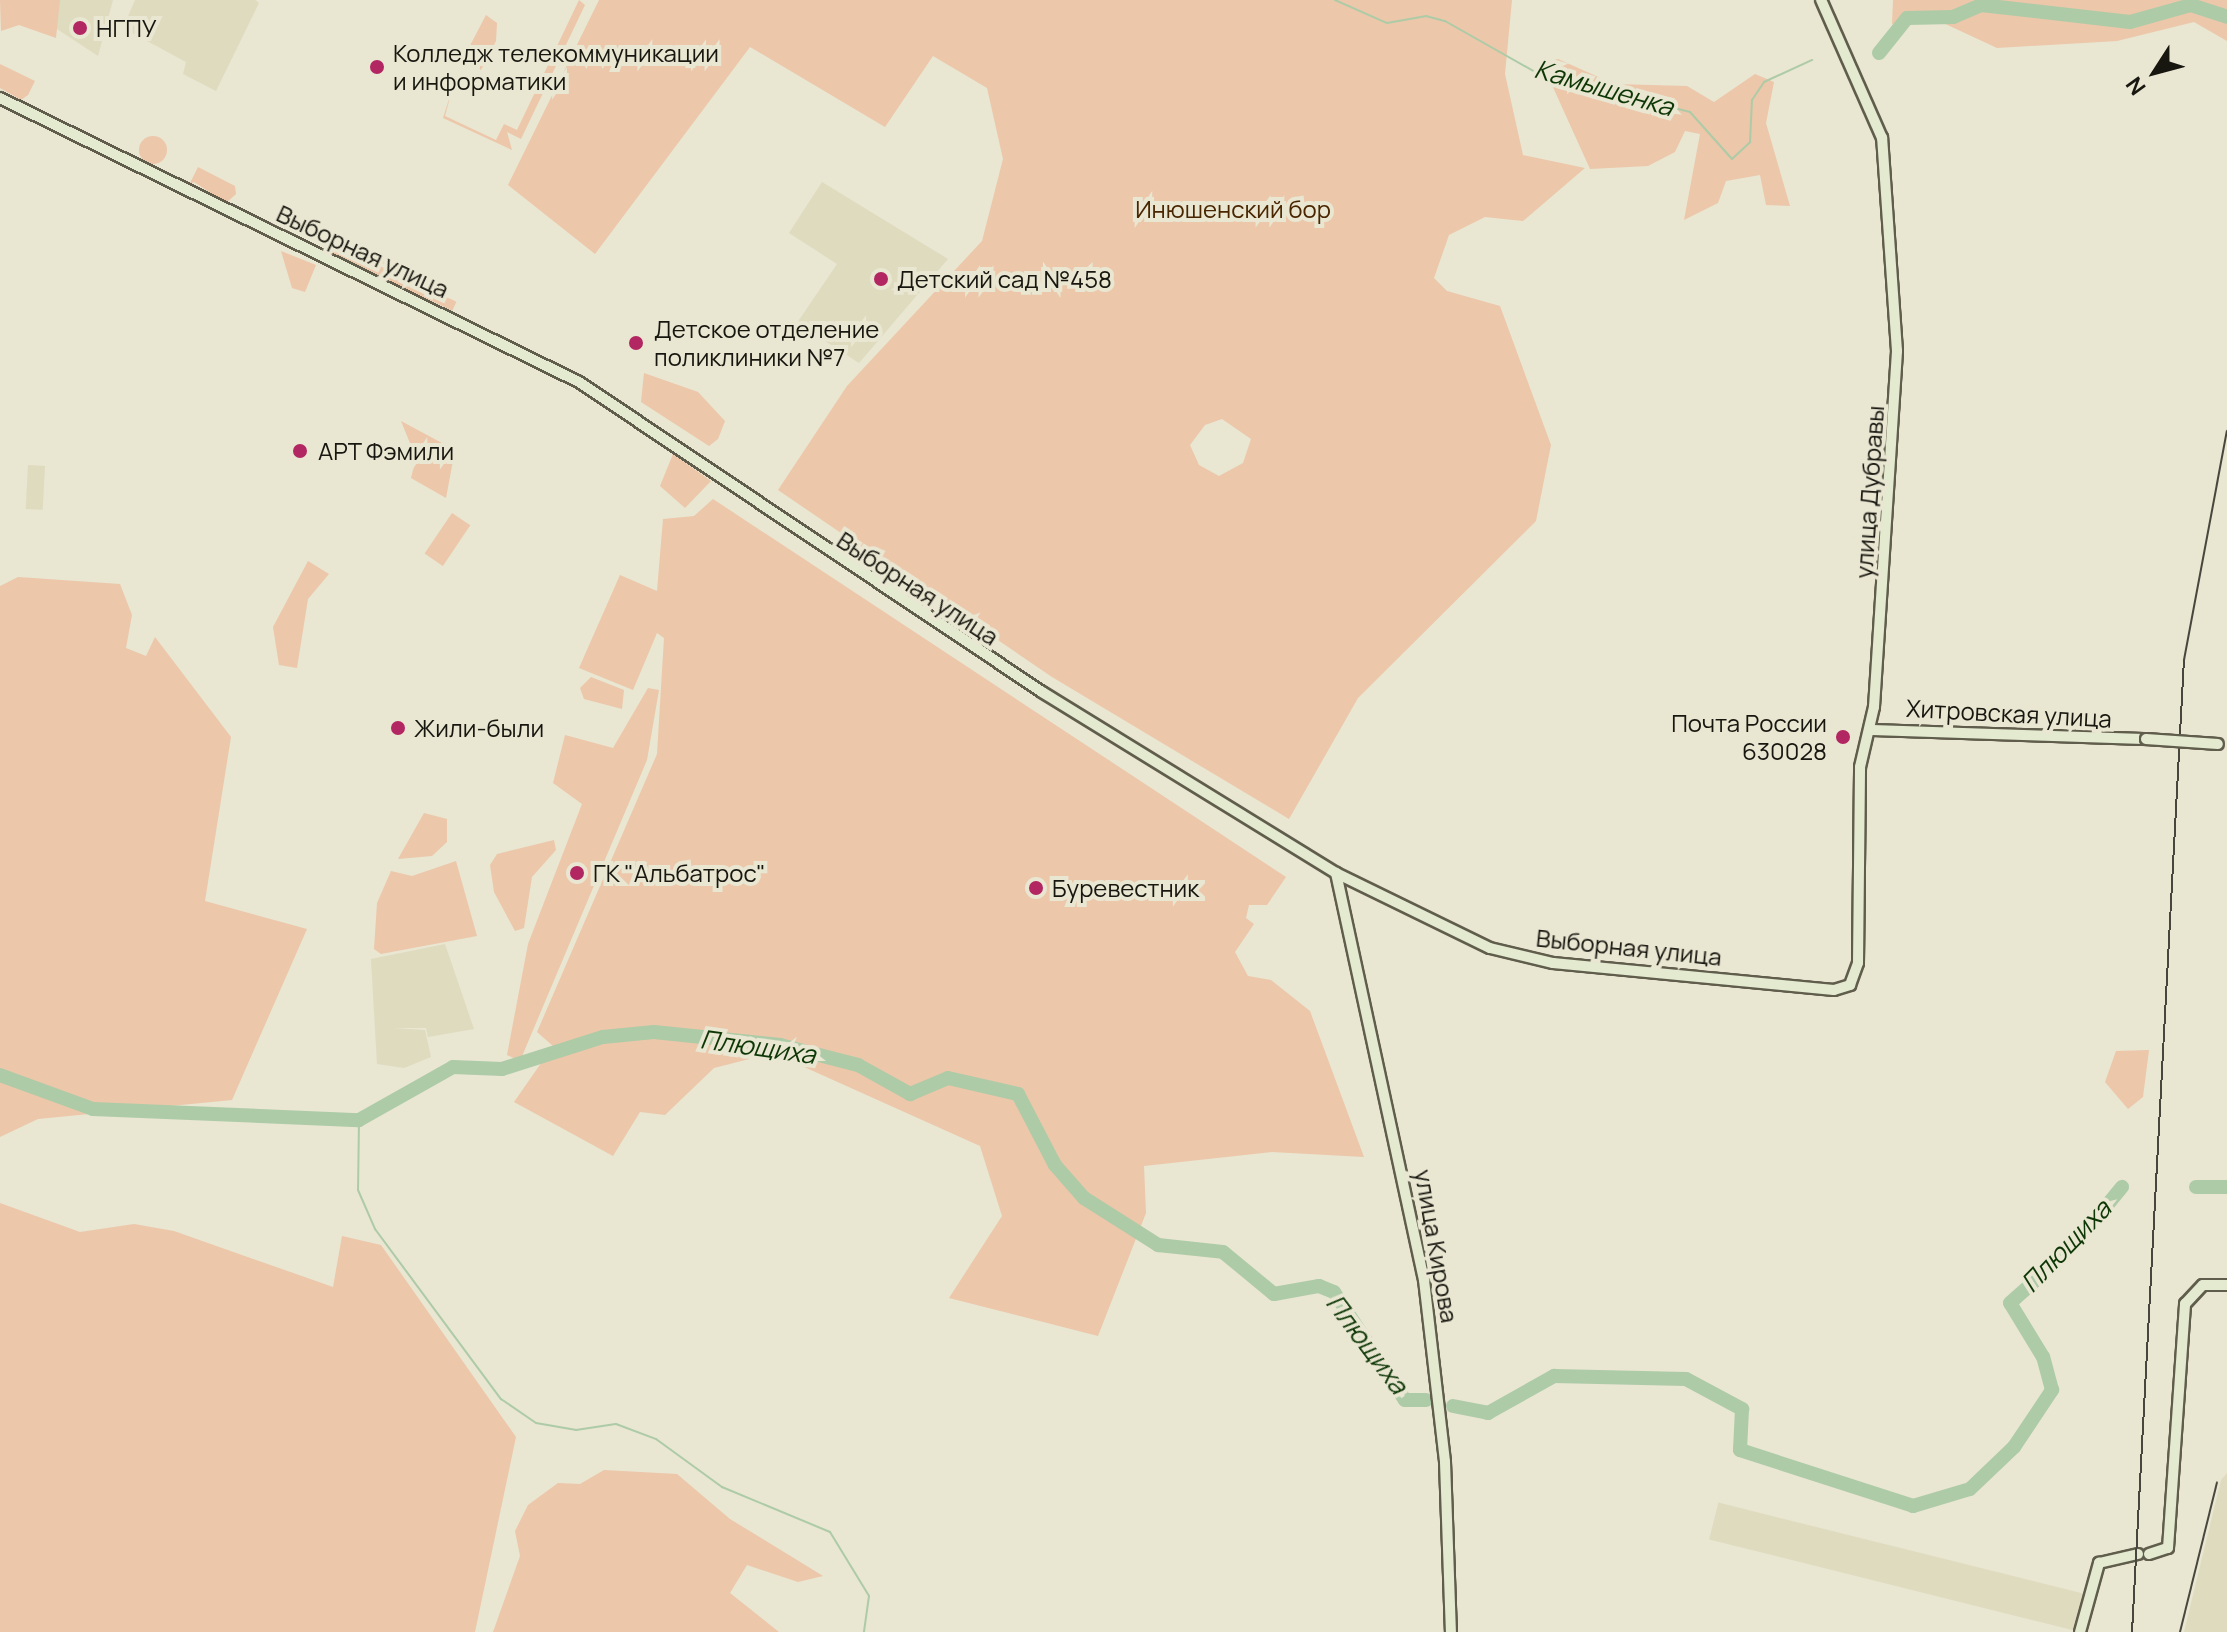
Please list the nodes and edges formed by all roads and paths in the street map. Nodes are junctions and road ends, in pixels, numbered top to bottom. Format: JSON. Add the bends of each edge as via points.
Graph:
{"nodes":[{"id":1,"x":1821,"y":0,"type":"edge"},
{"id":2,"x":0,"y":98,"type":"edge"},
{"id":3,"x":1870,"y":730,"type":"junction"},
{"id":4,"x":2222,"y":744,"type":"edge"},
{"id":5,"x":1336,"y":873,"type":"junction"},
{"id":6,"x":1850,"y":985,"type":"joint"},
{"id":7,"x":2227,"y":1285,"type":"edge"},
{"id":8,"x":1451,"y":1632,"type":"edge"},
{"id":9,"x":2080,"y":1632,"type":"edge"}],
"edges":[{"from":1,"to":3,"type":"main road","name":"улица Дубравы","via":[[1882,138],[1894,275],[1894,461]]},
{"from":2,"to":5,"type":"main road","name":"Выборная улица","via":[[454,316],[611,400],[840,563]]},
{"from":3,"to":4,"type":"main road","name":"Хитровская улица","bridge":true},
{"from":3,"to":6,"type":"main road","name":"улица Дубравы","via":[[1860,767],[1858,963]]},
{"from":5,"to":6,"type":"main road","name":"Выборная улица","via":[[1490,948],[1553,963],[1823,990]]},
{"from":5,"to":8,"type":"main road","name":"улица Кирова","via":[[1350,953],[1393,1117],[1424,1280],[1445,1462]]},
{"from":7,"to":9,"type":"main road","via":[[2203,1285],[2185,1304],[2168,1548],[2099,1563]]}]}
